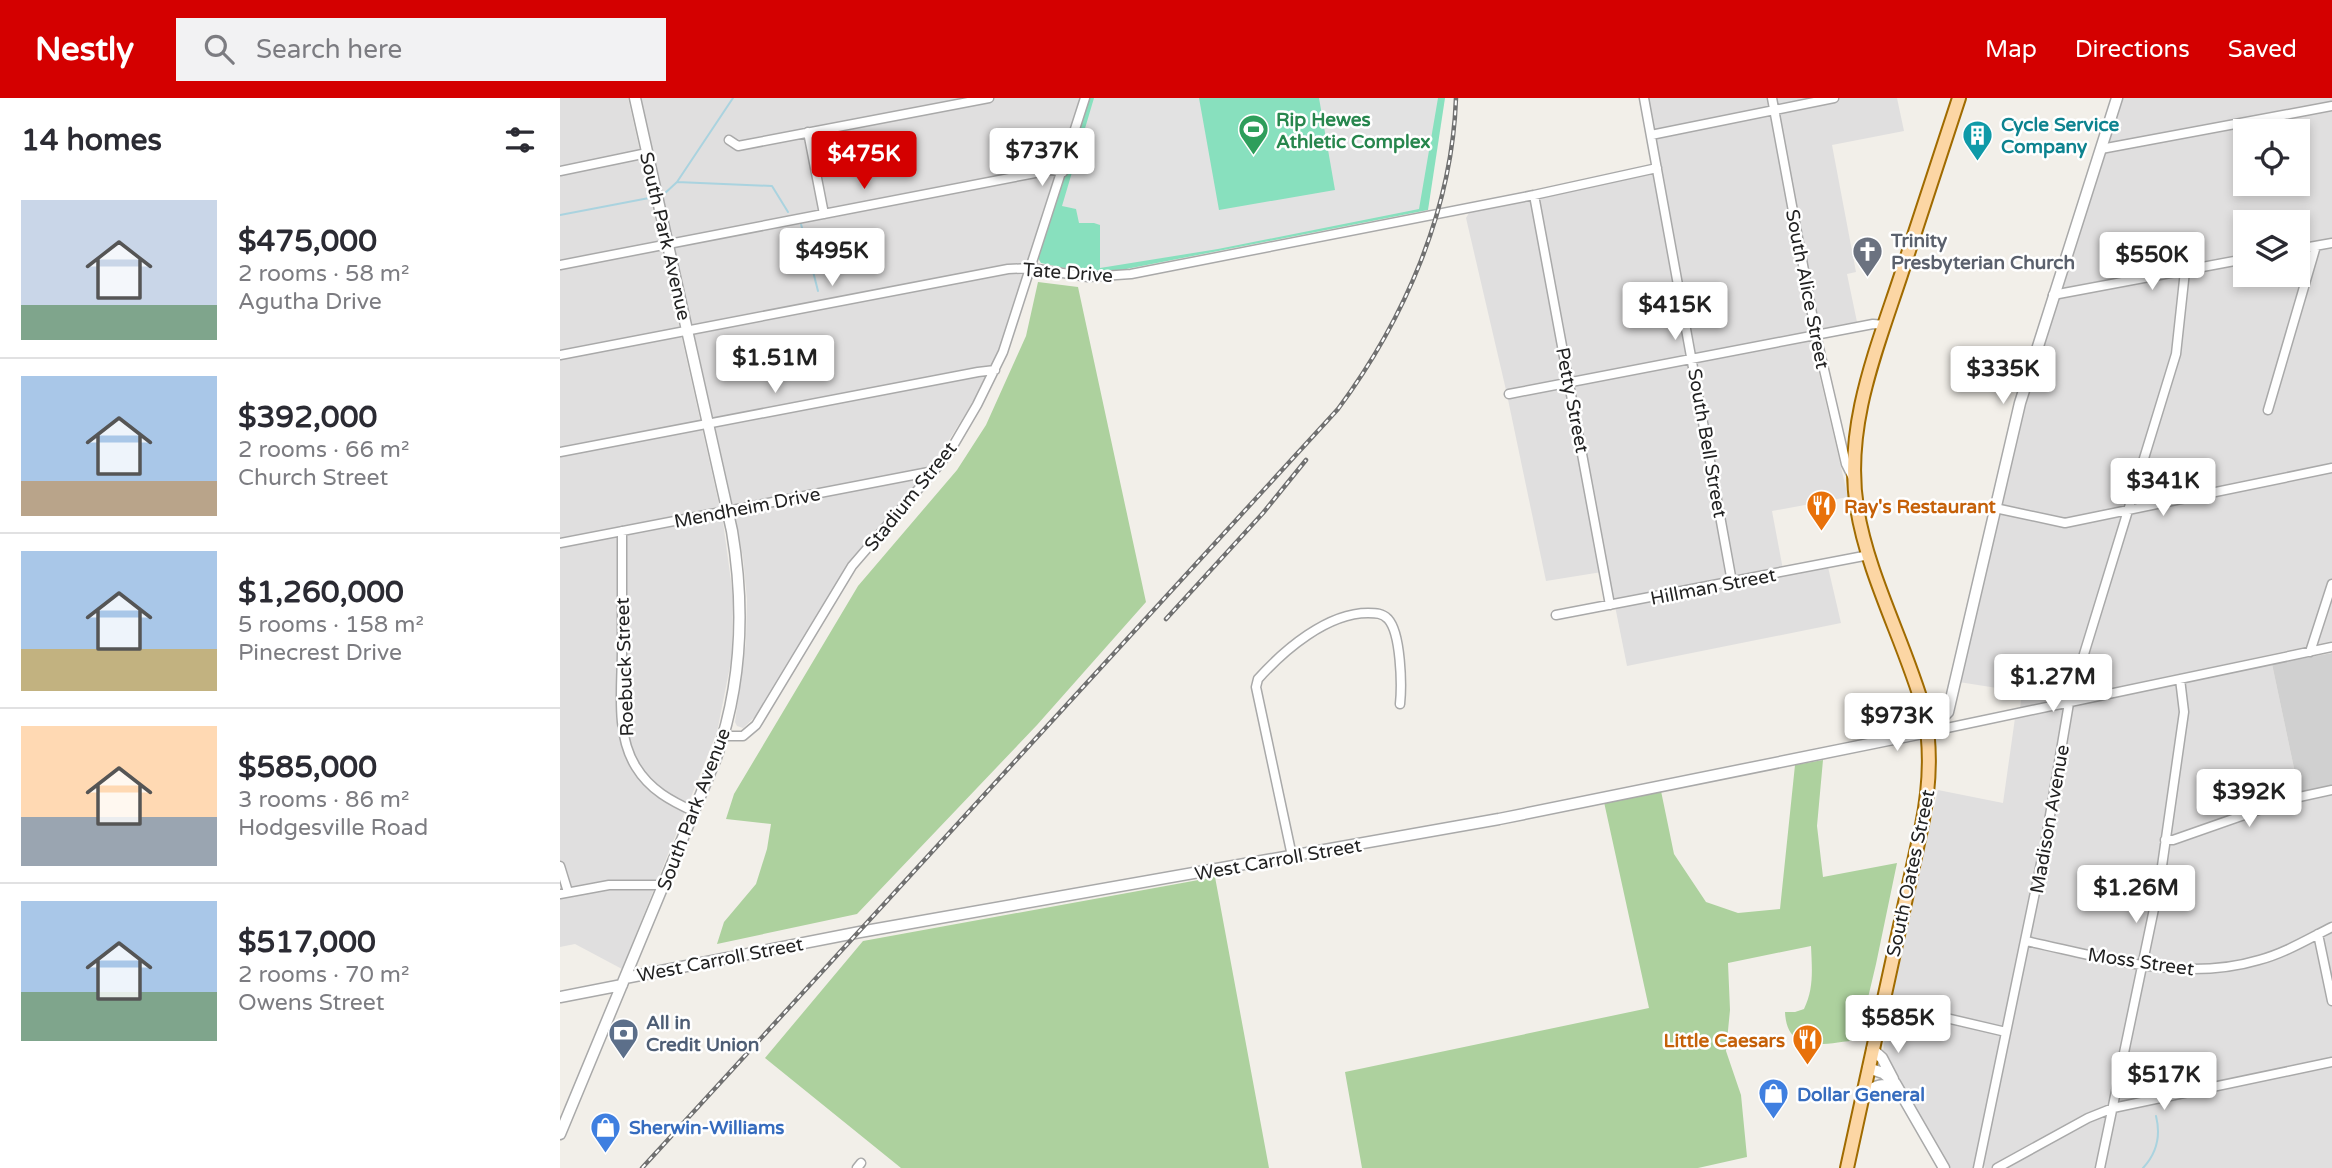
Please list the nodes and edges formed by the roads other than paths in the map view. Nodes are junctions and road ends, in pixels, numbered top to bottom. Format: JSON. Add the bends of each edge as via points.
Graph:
{"nodes":[{"id":1,"x":635,"y":98,"type":"edge"},
{"id":2,"x":989,"y":98,"type":"edge"},
{"id":3,"x":1085,"y":98,"type":"edge"},
{"id":4,"x":1644,"y":98,"type":"edge"},
{"id":5,"x":1772,"y":98,"type":"edge"},
{"id":6,"x":1834,"y":98,"type":"edge"},
{"id":7,"x":1959,"y":98,"type":"edge"},
{"id":8,"x":2117,"y":98,"type":"edge"},
{"id":9,"x":2332,"y":106,"type":"edge"},
{"id":10,"x":1774,"y":111,"type":"junction"},
{"id":11,"x":808,"y":132,"type":"junction"},
{"id":12,"x":1651,"y":135,"type":"junction"},
{"id":13,"x":729,"y":140,"type":"dead end"},
{"id":14,"x":2101,"y":149,"type":"junction"},
{"id":15,"x":647,"y":153,"type":"junction"},
{"id":16,"x":1657,"y":168,"type":"junction"},
{"id":17,"x":560,"y":171,"type":"edge"},
{"id":18,"x":1063,"y":172,"type":"junction"},
{"id":19,"x":1534,"y":195,"type":"junction"},
{"id":20,"x":824,"y":214,"type":"junction"},
{"id":21,"x":2332,"y":243,"type":"edge"},
{"id":22,"x":667,"y":244,"type":"junction"},
{"id":23,"x":2316,"y":246,"type":"junction"},
{"id":24,"x":2310,"y":247,"type":"edge"},
{"id":25,"x":2233,"y":261,"type":"edge"},
{"id":26,"x":560,"y":265,"type":"edge"},
{"id":27,"x":1031,"y":268,"type":"junction"},
{"id":28,"x":2185,"y":271,"type":"junction"},
{"id":29,"x":2053,"y":295,"type":"junction"},
{"id":30,"x":1885,"y":325,"type":"junction"},
{"id":31,"x":687,"y":330,"type":"junction"},
{"id":32,"x":1816,"y":335,"type":"junction"},
{"id":33,"x":560,"y":355,"type":"edge"},
{"id":34,"x":1693,"y":359,"type":"junction"},
{"id":35,"x":995,"y":370,"type":"junction"},
{"id":36,"x":1570,"y":382,"type":"junction"},
{"id":37,"x":1509,"y":394,"type":"dead end"},
{"id":38,"x":2268,"y":411,"type":"dead end"},
{"id":39,"x":708,"y":423,"type":"junction"},
{"id":40,"x":560,"y":452,"type":"edge"},
{"id":41,"x":2332,"y":468,"type":"edge"},
{"id":42,"x":934,"y":471,"type":"junction"},
{"id":43,"x":1853,"y":478,"type":"junction"},
{"id":44,"x":1995,"y":508,"type":"junction"},
{"id":45,"x":2128,"y":510,"type":"junction"},
{"id":46,"x":727,"y":511,"type":"junction"},
{"id":47,"x":622,"y":531,"type":"junction"},
{"id":48,"x":560,"y":543,"type":"edge"},
{"id":49,"x":1869,"y":555,"type":"junction"},
{"id":50,"x":1732,"y":582,"type":"junction"},
{"id":51,"x":2332,"y":585,"type":"edge"},
{"id":52,"x":1610,"y":605,"type":"junction"},
{"id":53,"x":1556,"y":615,"type":"dead end"},
{"id":54,"x":2332,"y":647,"type":"edge"},
{"id":55,"x":2310,"y":652,"type":"junction"},
{"id":56,"x":2180,"y":679,"type":"junction"},
{"id":57,"x":2069,"y":703,"type":"junction"},
{"id":58,"x":1401,"y":704,"type":"dead end"},
{"id":59,"x":1928,"y":732,"type":"junction"},
{"id":60,"x":724,"y":736,"type":"junction"},
{"id":61,"x":2332,"y":790,"type":"edge"},
{"id":62,"x":695,"y":812,"type":"junction"},
{"id":63,"x":2165,"y":840,"type":"junction"},
{"id":64,"x":1292,"y":856,"type":"junction"},
{"id":65,"x":560,"y":866,"type":"edge"},
{"id":66,"x":664,"y":885,"type":"junction"},
{"id":67,"x":564,"y":893,"type":"edge"},
{"id":68,"x":2332,"y":927,"type":"edge"},
{"id":69,"x":2318,"y":934,"type":"junction"},
{"id":70,"x":2026,"y":941,"type":"junction"},
{"id":71,"x":2143,"y":965,"type":"junction"},
{"id":72,"x":624,"y":982,"type":"junction"},
{"id":73,"x":560,"y":997,"type":"edge"},
{"id":74,"x":2332,"y":1001,"type":"edge"},
{"id":75,"x":1882,"y":1003,"type":"junction"},
{"id":76,"x":2006,"y":1032,"type":"junction"},
{"id":77,"x":1872,"y":1049,"type":"junction"},
{"id":78,"x":2332,"y":1062,"type":"edge"},
{"id":79,"x":1868,"y":1068,"type":"junction"},
{"id":80,"x":1897,"y":1086,"type":"junction"},
{"id":81,"x":1862,"y":1094,"type":"junction"},
{"id":82,"x":2113,"y":1108,"type":"junction"},
{"id":83,"x":560,"y":1134,"type":"edge"},
{"id":84,"x":1847,"y":1168,"type":"edge"},
{"id":85,"x":1944,"y":1168,"type":"edge"},
{"id":86,"x":1978,"y":1168,"type":"edge"},
{"id":87,"x":1997,"y":1168,"type":"edge"},
{"id":88,"x":2100,"y":1168,"type":"edge"}],
"edges":[{"from":1,"to":15,"type":"street","name":"South Park Avenue"},
{"from":2,"to":11,"type":"street"},
{"from":3,"to":18,"type":"street","name":"Stadium Street"},
{"from":4,"to":12,"type":"street","name":"South Bell Street"},
{"from":5,"to":10,"type":"street","name":"South Alice Street"},
{"from":6,"to":10,"type":"street"},
{"from":7,"to":30,"type":"main road","name":"South Oates Street"},
{"from":8,"to":14,"type":"street"},
{"from":9,"to":14,"type":"street"},
{"from":10,"to":12,"type":"street"},
{"from":10,"to":32,"type":"street","name":"South Alice Street"},
{"from":11,"to":13,"type":"street","via":[[738,146]]},
{"from":11,"to":20,"type":"street"},
{"from":12,"to":16,"type":"street","name":"South Bell Street"},
{"from":14,"to":29,"type":"street"},
{"from":15,"to":17,"type":"street"},
{"from":15,"to":22,"type":"street","name":"South Park Avenue"},
{"from":16,"to":19,"type":"street","name":"Tate Drive"},
{"from":16,"to":34,"type":"street","name":"South Bell Street"},
{"from":18,"to":20,"type":"street","via":[[1051,170]]},
{"from":18,"to":27,"type":"street","name":"Stadium Street"},
{"from":19,"to":27,"type":"street","name":"Tate Drive","via":[[1115,277]]},
{"from":19,"to":36,"type":"street","name":"Petty Street"},
{"from":20,"to":22,"type":"street"},
{"from":21,"to":23,"type":"street"},
{"from":22,"to":26,"type":"street"},
{"from":22,"to":31,"type":"street","name":"South Park Avenue"},
{"from":23,"to":24,"type":"street"},
{"from":23,"to":38,"type":"street"},
{"from":25,"to":28,"type":"street"},
{"from":27,"to":31,"type":"street","name":"Tate Drive"},
{"from":27,"to":35,"type":"street","name":"Stadium Street"},
{"from":28,"to":29,"type":"street"},
{"from":28,"to":45,"type":"street","name":"Madison Avenue","via":[[2176,354]]},
{"from":29,"to":44,"type":"street"},
{"from":30,"to":32,"type":"street"},
{"from":30,"to":43,"type":"main road","name":"South Oates Street","via":[[1859,411]]},
{"from":31,"to":33,"type":"street","name":"Tate Drive"},
{"from":31,"to":39,"type":"street","name":"South Park Avenue"},
{"from":32,"to":34,"type":"street"},
{"from":32,"to":43,"type":"street","name":"South Alice Street"},
{"from":34,"to":36,"type":"street"},
{"from":34,"to":50,"type":"street","name":"South Bell Street"},
{"from":35,"to":39,"type":"street"},
{"from":35,"to":42,"type":"street","name":"Stadium Street","via":[[963,430]]},
{"from":36,"to":37,"type":"street"},
{"from":36,"to":52,"type":"street","name":"Petty Street"},
{"from":39,"to":40,"type":"street"},
{"from":39,"to":46,"type":"street","name":"South Park Avenue"},
{"from":41,"to":45,"type":"street"},
{"from":42,"to":46,"type":"street","name":"Mendheim Drive"},
{"from":42,"to":60,"type":"street","name":"Stadium Street","via":[[852,566],[756,725],[739,737]]},
{"from":43,"to":49,"type":"main road","name":"South Oates Street"},
{"from":44,"to":45,"type":"street","via":[[2065,523]]},
{"from":44,"to":59,"type":"street","via":[[1948,712]]},
{"from":45,"to":57,"type":"street","name":"Madison Avenue"},
{"from":46,"to":47,"type":"street","name":"Mendheim Drive"},
{"from":46,"to":60,"type":"street","name":"South Park Avenue","via":[[740,610],[737,667]]},
{"from":47,"to":48,"type":"street","name":"Mendheim Drive"},
{"from":47,"to":62,"type":"street","name":"Roebuck Street","via":[[626,744],[649,784]]},
{"from":49,"to":50,"type":"street","name":"Hillman Street"},
{"from":49,"to":59,"type":"main road","name":"South Oates Street","via":[[1920,694]]},
{"from":50,"to":52,"type":"street","name":"Hillman Street"},
{"from":51,"to":55,"type":"street"},
{"from":52,"to":53,"type":"street","name":"Hillman Street"},
{"from":54,"to":55,"type":"street"},
{"from":55,"to":56,"type":"street"},
{"from":56,"to":57,"type":"street"},
{"from":56,"to":63,"type":"street","via":[[2184,712]]},
{"from":57,"to":59,"type":"street"},
{"from":57,"to":70,"type":"street","name":"Madison Avenue"},
{"from":58,"to":64,"type":"street","via":[[1395,633],[1380,613],[1326,623],[1258,679]]},
{"from":59,"to":64,"type":"street","name":"West Carroll Street"},
{"from":59,"to":75,"type":"main road","name":"South Oates Street","via":[[1928,791]]},
{"from":60,"to":62,"type":"street","name":"South Park Avenue"},
{"from":61,"to":63,"type":"street"},
{"from":62,"to":66,"type":"street","name":"South Park Avenue"},
{"from":63,"to":71,"type":"street"},
{"from":64,"to":72,"type":"street","name":"West Carroll Street","via":[[860,932]]},
{"from":65,"to":67,"type":"street"},
{"from":66,"to":67,"type":"street","via":[[623,884]]},
{"from":66,"to":72,"type":"street","name":"South Park Avenue"},
{"from":68,"to":69,"type":"street","name":"Moss Street"},
{"from":69,"to":71,"type":"street","name":"Moss Street","via":[[2274,955],[2223,968]]},
{"from":69,"to":74,"type":"street"},
{"from":70,"to":71,"type":"street","name":"Moss Street"},
{"from":70,"to":76,"type":"street","name":"Madison Avenue"},
{"from":71,"to":82,"type":"street"},
{"from":72,"to":73,"type":"street","name":"West Carroll Street"},
{"from":72,"to":83,"type":"street","name":"South Park Avenue"},
{"from":75,"to":76,"type":"street"},
{"from":75,"to":77,"type":"main road","name":"South Oates Street"},
{"from":76,"to":86,"type":"street","name":"Madison Avenue"},
{"from":77,"to":79,"type":"main road","name":"South Oates Street"},
{"from":77,"to":80,"type":"street"},
{"from":78,"to":82,"type":"street"},
{"from":79,"to":80,"type":"street","via":[[1883,1073]]},
{"from":79,"to":81,"type":"main road","name":"South Oates Street"},
{"from":80,"to":81,"type":"street","via":[[1885,1084]]},
{"from":80,"to":85,"type":"street"},
{"from":81,"to":84,"type":"main road","name":"South Oates Street"},
{"from":82,"to":87,"type":"street"},
{"from":82,"to":88,"type":"street"}]}
